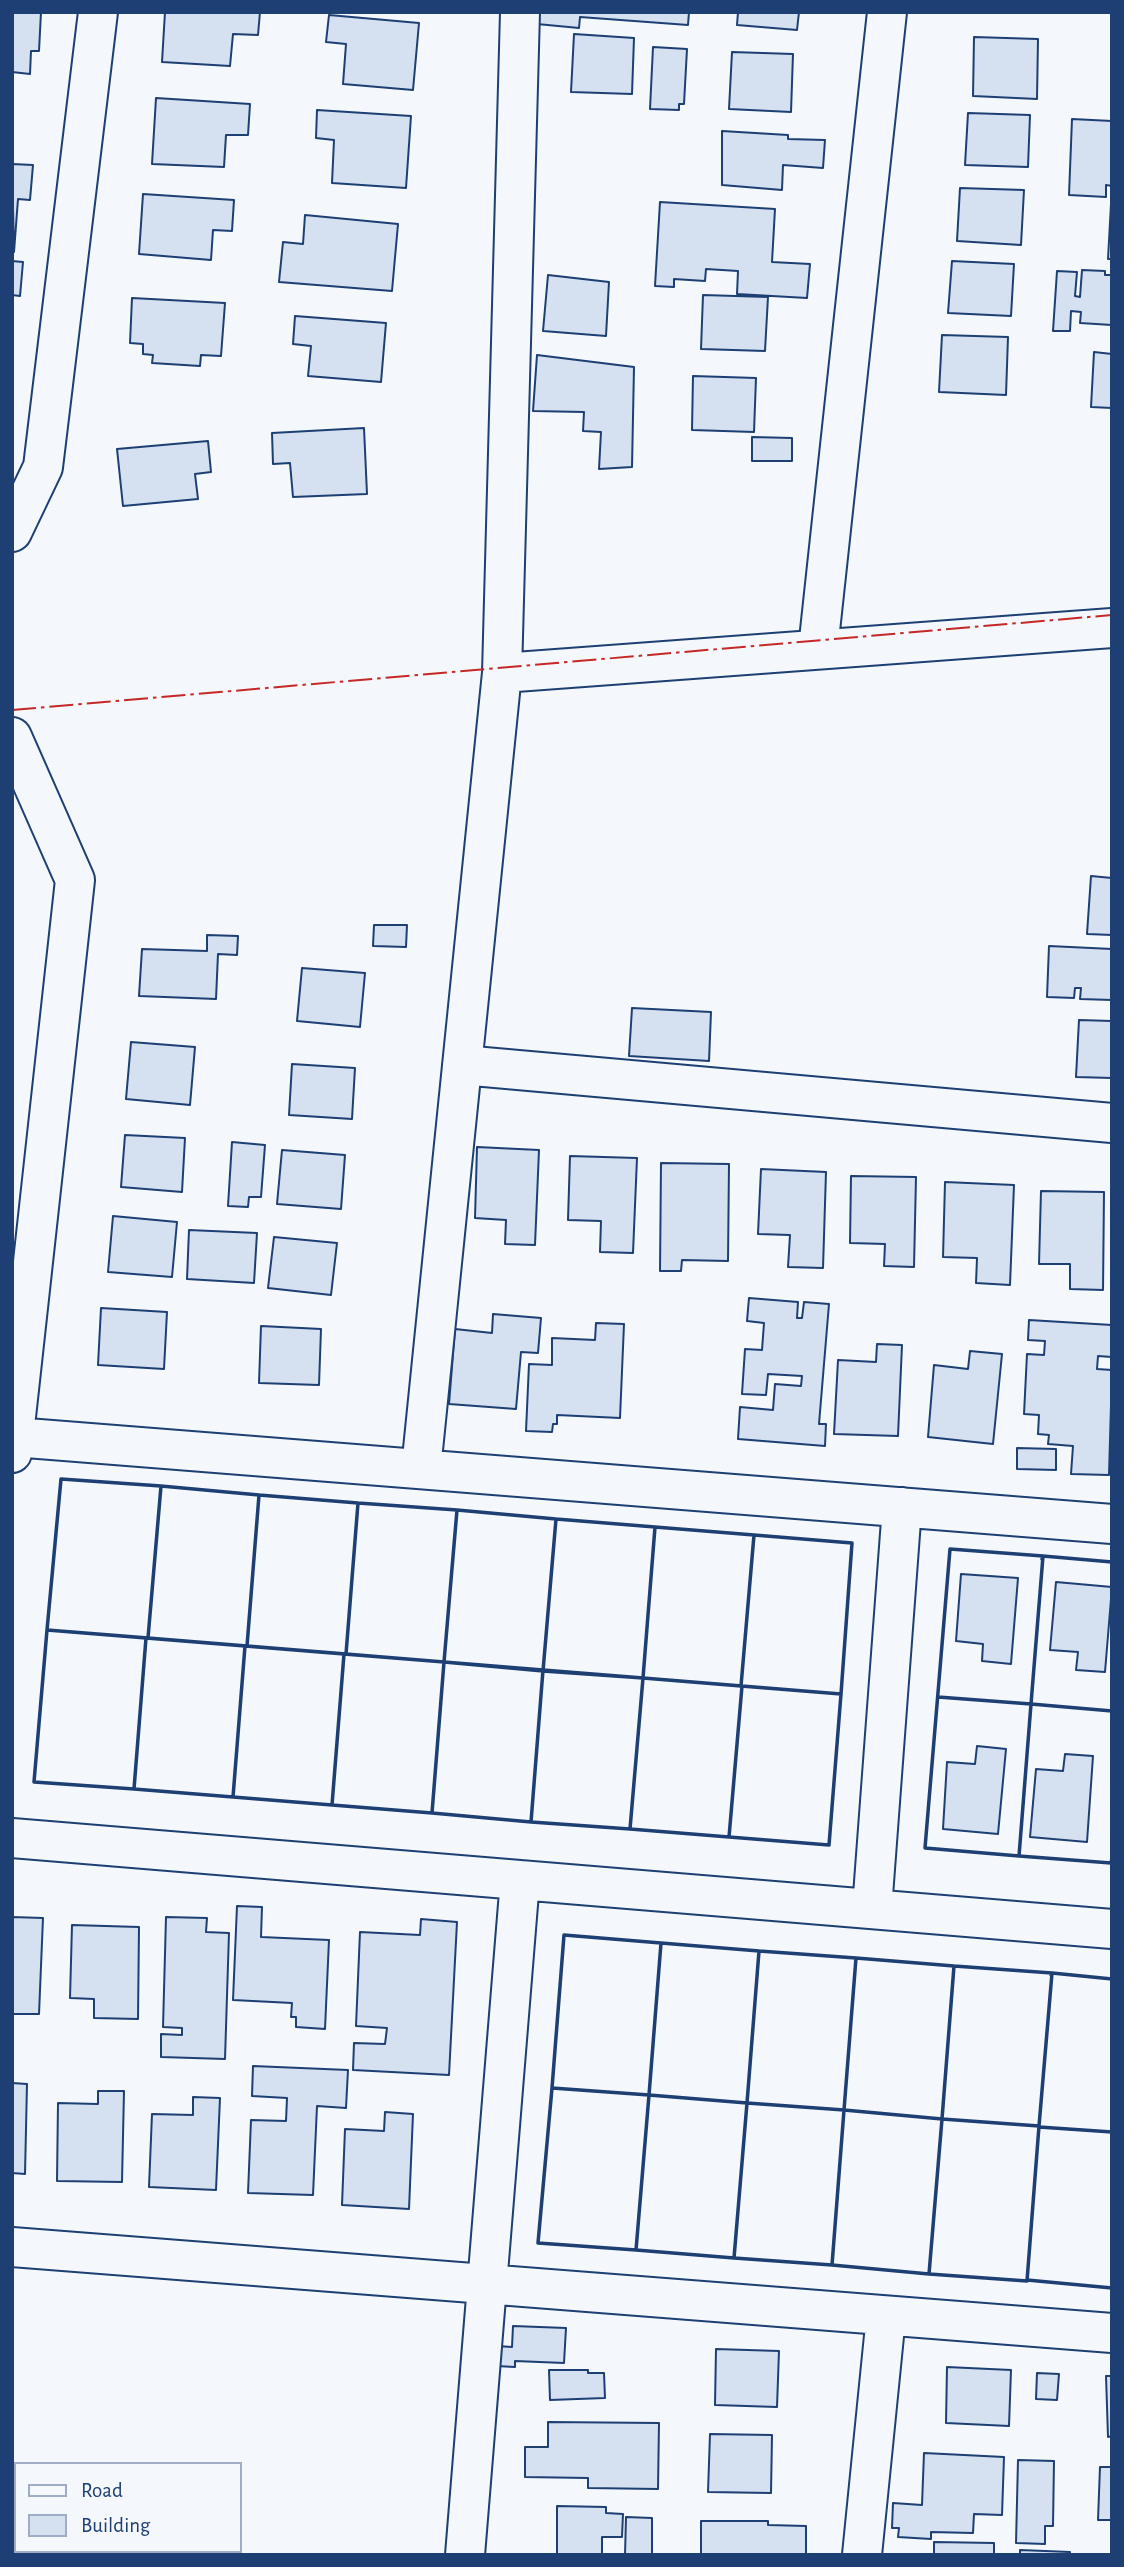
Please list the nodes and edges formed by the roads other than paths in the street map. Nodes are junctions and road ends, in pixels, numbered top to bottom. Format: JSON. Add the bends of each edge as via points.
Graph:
{"nodes":[{"id":1,"x":98,"y":12,"type":"edge"},
{"id":2,"x":520,"y":12,"type":"edge"},
{"id":3,"x":887,"y":12,"type":"edge"},
{"id":4,"x":12,"y":532,"type":"edge"},
{"id":5,"x":1112,"y":628,"type":"edge"},
{"id":6,"x":818,"y":649,"type":"junction"},
{"id":7,"x":502,"y":673,"type":"junction"},
{"id":8,"x":12,"y":737,"type":"edge"},
{"id":9,"x":462,"y":1065,"type":"junction"},
{"id":10,"x":1112,"y":1123,"type":"edge"},
{"id":11,"x":13,"y":1445,"type":"edge"},
{"id":12,"x":421,"y":1469,"type":"junction"},
{"id":13,"x":902,"y":1507,"type":"junction"},
{"id":14,"x":1112,"y":1524,"type":"edge"},
{"id":15,"x":12,"y":1838,"type":"edge"},
{"id":16,"x":520,"y":1880,"type":"junction"},
{"id":17,"x":872,"y":1909,"type":"junction"},
{"id":18,"x":1112,"y":1929,"type":"edge"},
{"id":19,"x":12,"y":2247,"type":"edge"},
{"id":20,"x":487,"y":2284,"type":"junction"},
{"id":21,"x":886,"y":2316,"type":"junction"},
{"id":22,"x":1112,"y":2333,"type":"edge"},
{"id":23,"x":465,"y":2555,"type":"edge"},
{"id":24,"x":862,"y":2555,"type":"edge"}],
"edges":[{"from":1,"to":4,"type":"street","via":[[43,467]]},
{"from":2,"to":7,"type":"street"},
{"from":3,"to":6,"type":"street"},
{"from":5,"to":6,"type":"street"},
{"from":6,"to":7,"type":"street"},
{"from":7,"to":9,"type":"street"},
{"from":8,"to":11,"type":"street","via":[[75,880]]},
{"from":9,"to":10,"type":"street"},
{"from":9,"to":12,"type":"street"},
{"from":11,"to":12,"type":"street"},
{"from":12,"to":13,"type":"street"},
{"from":13,"to":14,"type":"street"},
{"from":13,"to":17,"type":"street"},
{"from":15,"to":16,"type":"street"},
{"from":16,"to":17,"type":"street"},
{"from":16,"to":20,"type":"street"},
{"from":17,"to":18,"type":"street"},
{"from":19,"to":20,"type":"street"},
{"from":20,"to":21,"type":"street"},
{"from":20,"to":23,"type":"street"},
{"from":21,"to":22,"type":"street"},
{"from":21,"to":24,"type":"street"}]}
